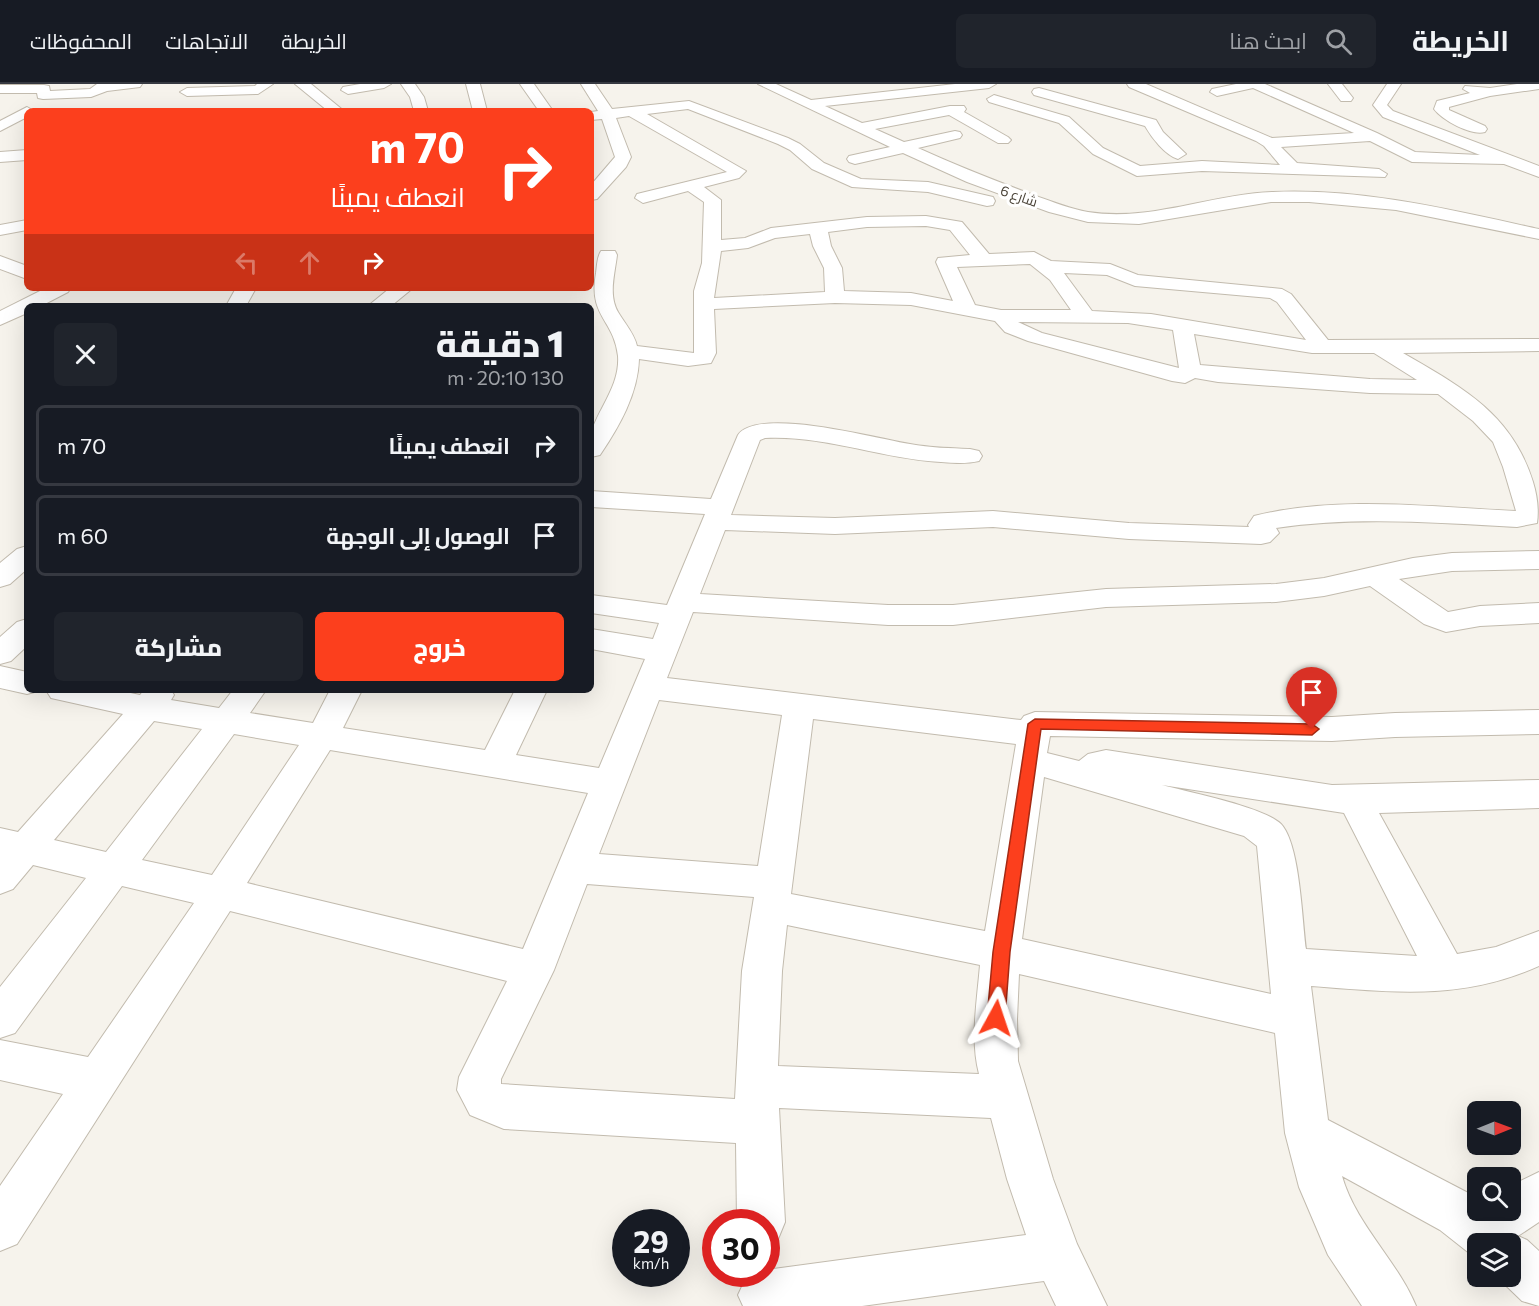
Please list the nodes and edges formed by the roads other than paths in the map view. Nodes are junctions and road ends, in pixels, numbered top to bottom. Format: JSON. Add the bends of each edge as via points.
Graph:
{"nodes":[{"id":1,"x":135,"y":84,"type":"edge"},
{"id":2,"x":266,"y":84,"type":"edge"},
{"id":3,"x":302,"y":84,"type":"edge"},
{"id":4,"x":384,"y":84,"type":"edge"},
{"id":5,"x":408,"y":84,"type":"edge"},
{"id":6,"x":473,"y":84,"type":"edge"},
{"id":7,"x":527,"y":84,"type":"edge"},
{"id":8,"x":588,"y":84,"type":"edge"},
{"id":9,"x":765,"y":84,"type":"edge"},
{"id":10,"x":1134,"y":84,"type":"edge"},
{"id":11,"x":1255,"y":84,"type":"edge"},
{"id":12,"x":1335,"y":84,"type":"edge"},
{"id":13,"x":103,"y":85,"type":"edge"},
{"id":14,"x":1539,"y":85,"type":"edge"},
{"id":15,"x":1452,"y":86,"type":"dead end"},
{"id":16,"x":189,"y":88,"type":"edge"},
{"id":17,"x":1394,"y":88,"type":"edge"},
{"id":18,"x":0,"y":89,"type":"edge"},
{"id":19,"x":44,"y":89,"type":"edge"},
{"id":20,"x":1284,"y":89,"type":"edge"},
{"id":21,"x":348,"y":90,"type":"dead end"},
{"id":22,"x":870,"y":90,"type":"edge"},
{"id":23,"x":992,"y":92,"type":"edge"},
{"id":24,"x":1217,"y":92,"type":"dead end"},
{"id":25,"x":1490,"y":92,"type":"junction"},
{"id":26,"x":1159,"y":93,"type":"junction"},
{"id":27,"x":636,"y":95,"type":"dead end"},
{"id":28,"x":616,"y":97,"type":"dead end"},
{"id":29,"x":596,"y":99,"type":"junction"},
{"id":30,"x":1346,"y":99,"type":"dead end"},
{"id":31,"x":176,"y":104,"type":"dead end"},
{"id":32,"x":812,"y":104,"type":"junction"},
{"id":33,"x":31,"y":108,"type":"edge"},
{"id":34,"x":330,"y":108,"type":"edge"},
{"id":35,"x":420,"y":108,"type":"edge"},
{"id":36,"x":479,"y":108,"type":"edge"},
{"id":37,"x":544,"y":108,"type":"edge"},
{"id":38,"x":1102,"y":108,"type":"junction"},
{"id":39,"x":648,"y":109,"type":"junction"},
{"id":40,"x":950,"y":110,"type":"junction"},
{"id":41,"x":631,"y":111,"type":"junction"},
{"id":42,"x":1230,"y":111,"type":"dead end"},
{"id":43,"x":24,"y":113,"type":"edge"},
{"id":44,"x":599,"y":114,"type":"edge"},
{"id":45,"x":1211,"y":115,"type":"junction"},
{"id":46,"x":1131,"y":117,"type":"junction"},
{"id":47,"x":0,"y":127,"type":"edge"},
{"id":48,"x":862,"y":127,"type":"junction"},
{"id":49,"x":1075,"y":128,"type":"junction"},
{"id":50,"x":955,"y":135,"type":"dead end"},
{"id":51,"x":1372,"y":136,"type":"junction"},
{"id":52,"x":1497,"y":136,"type":"dead end"},
{"id":53,"x":1003,"y":140,"type":"dead end"},
{"id":54,"x":1269,"y":143,"type":"junction"},
{"id":55,"x":903,"y":147,"type":"junction"},
{"id":56,"x":1178,"y":154,"type":"junction"},
{"id":57,"x":24,"y":155,"type":"edge"},
{"id":58,"x":1281,"y":155,"type":"junction"},
{"id":59,"x":0,"y":157,"type":"edge"},
{"id":60,"x":855,"y":159,"type":"dead end"},
{"id":61,"x":1112,"y":160,"type":"junction"},
{"id":62,"x":1502,"y":160,"type":"junction"},
{"id":63,"x":936,"y":162,"type":"junction"},
{"id":64,"x":1293,"y":168,"type":"junction"},
{"id":65,"x":1539,"y":172,"type":"edge"},
{"id":66,"x":1379,"y":174,"type":"dead end"},
{"id":67,"x":848,"y":179,"type":"junction"},
{"id":68,"x":692,"y":186,"type":"junction"},
{"id":69,"x":594,"y":192,"type":"edge"},
{"id":70,"x":643,"y":198,"type":"dead end"},
{"id":71,"x":1157,"y":199,"type":"dead end"},
{"id":72,"x":1176,"y":214,"type":"junction"},
{"id":73,"x":1106,"y":219,"type":"junction"},
{"id":74,"x":23,"y":226,"type":"edge"},
{"id":75,"x":818,"y":228,"type":"junction"},
{"id":76,"x":0,"y":230,"type":"edge"},
{"id":77,"x":1539,"y":234,"type":"edge"},
{"id":78,"x":0,"y":236,"type":"edge"},
{"id":79,"x":710,"y":246,"type":"junction"},
{"id":80,"x":608,"y":255,"type":"dead end"},
{"id":81,"x":984,"y":260,"type":"junction"},
{"id":82,"x":0,"y":262,"type":"edge"},
{"id":83,"x":1046,"y":266,"type":"junction"},
{"id":84,"x":24,"y":272,"type":"edge"},
{"id":85,"x":56,"y":291,"type":"edge"},
{"id":86,"x":400,"y":291,"type":"edge"},
{"id":87,"x":835,"y":297,"type":"junction"},
{"id":88,"x":32,"y":303,"type":"edge"},
{"id":89,"x":382,"y":303,"type":"edge"},
{"id":90,"x":705,"y":304,"type":"junction"},
{"id":91,"x":24,"y":307,"type":"edge"},
{"id":92,"x":967,"y":310,"type":"junction"},
{"id":93,"x":1001,"y":316,"type":"junction"},
{"id":94,"x":1086,"y":317,"type":"junction"},
{"id":95,"x":0,"y":319,"type":"edge"},
{"id":96,"x":1182,"y":325,"type":"junction"},
{"id":97,"x":1539,"y":345,"type":"edge"},
{"id":98,"x":1322,"y":346,"type":"junction"},
{"id":99,"x":1379,"y":346,"type":"junction"},
{"id":100,"x":627,"y":351,"type":"junction"},
{"id":101,"x":1190,"y":370,"type":"junction"},
{"id":102,"x":1441,"y":387,"type":"junction"},
{"id":103,"x":594,"y":445,"type":"edge"},
{"id":104,"x":970,"y":456,"type":"dead end"},
{"id":105,"x":1527,"y":465,"type":"edge"},
{"id":106,"x":594,"y":499,"type":"edge"},
{"id":107,"x":716,"y":514,"type":"junction"},
{"id":108,"x":0,"y":554,"type":"edge"},
{"id":109,"x":24,"y":555,"type":"edge"},
{"id":110,"x":24,"y":558,"type":"edge"},
{"id":111,"x":1539,"y":560,"type":"edge"},
{"id":112,"x":1375,"y":576,"type":"junction"},
{"id":113,"x":0,"y":578,"type":"edge"},
{"id":114,"x":594,"y":604,"type":"edge"},
{"id":115,"x":679,"y":609,"type":"junction"},
{"id":116,"x":1539,"y":613,"type":"edge"},
{"id":117,"x":24,"y":632,"type":"edge"},
{"id":118,"x":594,"y":640,"type":"edge"},
{"id":119,"x":661,"y":651,"type":"junction"},
{"id":120,"x":0,"y":654,"type":"edge"},
{"id":121,"x":0,"y":677,"type":"edge"},
{"id":122,"x":24,"y":682,"type":"edge"},
{"id":123,"x":647,"y":687,"type":"junction"},
{"id":124,"x":93,"y":693,"type":"edge"},
{"id":125,"x":247,"y":693,"type":"edge"},
{"id":126,"x":344,"y":693,"type":"edge"},
{"id":127,"x":530,"y":693,"type":"edge"},
{"id":128,"x":155,"y":699,"type":"edge"},
{"id":129,"x":799,"y":705,"type":"junction"},
{"id":130,"x":226,"y":721,"type":"junction"},
{"id":131,"x":1539,"y":722,"type":"edge"},
{"id":132,"x":322,"y":736,"type":"junction"},
{"id":133,"x":1030,"y":747,"type":"junction"},
{"id":134,"x":494,"y":765,"type":"junction"},
{"id":135,"x":1090,"y":778,"type":"junction"},
{"id":136,"x":610,"y":783,"type":"junction"},
{"id":137,"x":1539,"y":794,"type":"edge"},
{"id":138,"x":1355,"y":800,"type":"junction"},
{"id":139,"x":13,"y":846,"type":"edge"},
{"id":140,"x":112,"y":868,"type":"junction"},
{"id":141,"x":576,"y":868,"type":"junction"},
{"id":142,"x":0,"y":878,"type":"edge"},
{"id":143,"x":221,"y":892,"type":"junction"},
{"id":144,"x":773,"y":895,"type":"junction"},
{"id":145,"x":1539,"y":948,"type":"edge"},
{"id":146,"x":1001,"y":952,"type":"junction"},
{"id":147,"x":1290,"y":966,"type":"junction"},
{"id":148,"x":534,"y":970,"type":"junction"},
{"id":149,"x":1446,"y":973,"type":"junction"},
{"id":150,"x":0,"y":1018,"type":"edge"},
{"id":151,"x":1296,"y":1019,"type":"junction"},
{"id":152,"x":0,"y":1060,"type":"edge"},
{"id":153,"x":96,"y":1080,"type":"junction"},
{"id":154,"x":1006,"y":1097,"type":"junction"},
{"id":155,"x":757,"y":1104,"type":"junction"},
{"id":156,"x":1307,"y":1133,"type":"junction"},
{"id":157,"x":1539,"y":1195,"type":"edge"},
{"id":158,"x":761,"y":1209,"type":"edge"},
{"id":159,"x":0,"y":1227,"type":"edge"},
{"id":160,"x":1482,"y":1233,"type":"edge"},
{"id":161,"x":1506,"y":1233,"type":"edge"},
{"id":162,"x":1057,"y":1255,"type":"junction"},
{"id":163,"x":1521,"y":1267,"type":"edge"},
{"id":164,"x":1539,"y":1284,"type":"edge"},
{"id":165,"x":763,"y":1292,"type":"edge"},
{"id":166,"x":1082,"y":1306,"type":"edge"},
{"id":167,"x":1391,"y":1306,"type":"edge"}],
"edges":[{"from":1,"to":13,"type":"street"},
{"from":2,"to":16,"type":"street","via":[[258,90],[231,96]]},
{"from":3,"to":34,"type":"street"},
{"from":4,"to":21,"type":"street"},
{"from":5,"to":35,"type":"street"},
{"from":6,"to":36,"type":"street"},
{"from":7,"to":37,"type":"street"},
{"from":8,"to":29,"type":"street"},
{"from":9,"to":32,"type":"street","name":"شارع 6"},
{"from":10,"to":26,"type":"street"},
{"from":11,"to":20,"type":"street"},
{"from":11,"to":24,"type":"street"},
{"from":12,"to":30,"type":"street"},
{"from":13,"to":19,"type":"street","via":[[91,93]]},
{"from":14,"to":25,"type":"street"},
{"from":15,"to":25,"type":"street"},
{"from":16,"to":31,"type":"street"},
{"from":17,"to":62,"type":"street","via":[[1380,105],[1388,114]]},
{"from":18,"to":19,"type":"street"},
{"from":19,"to":33,"type":"street"},
{"from":20,"to":51,"type":"street"},
{"from":22,"to":23,"type":"street","via":[[920,94]]},
{"from":22,"to":32,"type":"street"},
{"from":23,"to":38,"type":"street","via":[[1018,89]]},
{"from":23,"to":40,"type":"street","via":[[977,106]]},
{"from":23,"to":49,"type":"street"},
{"from":25,"to":52,"type":"street","via":[[1440,100],[1441,110]]},
{"from":26,"to":38,"type":"street"},
{"from":26,"to":45,"type":"street"},
{"from":27,"to":39,"type":"street"},
{"from":28,"to":29,"type":"street"},
{"from":29,"to":44,"type":"street"},
{"from":32,"to":48,"type":"street","name":"شارع 6"},
{"from":38,"to":46,"type":"street"},
{"from":39,"to":41,"type":"street"},
{"from":39,"to":67,"type":"street","via":[[689,105],[783,141],[818,166]]},
{"from":40,"to":48,"type":"street"},
{"from":40,"to":53,"type":"street"},
{"from":41,"to":44,"type":"street"},
{"from":41,"to":68,"type":"street","via":[[738,171]]},
{"from":42,"to":45,"type":"street"},
{"from":43,"to":47,"type":"street"},
{"from":44,"to":69,"type":"street","via":[[623,157]]},
{"from":45,"to":54,"type":"street"},
{"from":46,"to":49,"type":"street"},
{"from":46,"to":56,"type":"street","via":[[1151,123]]},
{"from":48,"to":55,"type":"street","name":"شارع 6"},
{"from":49,"to":61,"type":"street","via":[[1092,147]]},
{"from":50,"to":55,"type":"street"},
{"from":51,"to":54,"type":"street"},
{"from":51,"to":62,"type":"street","via":[[1412,157]]},
{"from":54,"to":58,"type":"street"},
{"from":55,"to":60,"type":"street"},
{"from":55,"to":63,"type":"street","name":"شارع 6"},
{"from":56,"to":58,"type":"street"},
{"from":56,"to":61,"type":"street"},
{"from":57,"to":59,"type":"street"},
{"from":58,"to":64,"type":"street"},
{"from":61,"to":64,"type":"street","via":[[1139,171],[1202,166]]},
{"from":62,"to":65,"type":"street"},
{"from":63,"to":67,"type":"street"},
{"from":63,"to":73,"type":"street","name":"شارع 6","via":[[1045,205]]},
{"from":64,"to":66,"type":"street"},
{"from":67,"to":73,"type":"street","via":[[858,184],[908,185],[952,192],[1072,224],[1097,224]]},
{"from":68,"to":70,"type":"street"},
{"from":68,"to":79,"type":"street","via":[[713,200]]},
{"from":71,"to":72,"type":"street"},
{"from":72,"to":73,"type":"street"},
{"from":72,"to":77,"type":"street","via":[[1271,197],[1320,198],[1396,205]]},
{"from":74,"to":76,"type":"street"},
{"from":74,"to":78,"type":"street"},
{"from":75,"to":79,"type":"street","via":[[771,233],[741,245]]},
{"from":75,"to":81,"type":"street","via":[[926,221],[953,225]]},
{"from":75,"to":87,"type":"street","via":[[833,268]]},
{"from":79,"to":90,"type":"street"},
{"from":80,"to":100,"type":"street","via":[[604,300],[620,327]]},
{"from":81,"to":83,"type":"street","via":[[1034,258]]},
{"from":81,"to":92,"type":"street","via":[[945,262]]},
{"from":82,"to":84,"type":"street"},
{"from":83,"to":94,"type":"street"},
{"from":83,"to":98,"type":"street","via":[[1110,270],[1135,280],[1275,293],[1284,298]]},
{"from":85,"to":88,"type":"street"},
{"from":86,"to":89,"type":"street"},
{"from":87,"to":90,"type":"street"},
{"from":87,"to":92,"type":"street","via":[[910,299]]},
{"from":90,"to":100,"type":"street","via":[[703,358],[687,360]]},
{"from":91,"to":95,"type":"street"},
{"from":92,"to":93,"type":"street"},
{"from":93,"to":94,"type":"street"},
{"from":93,"to":101,"type":"street","via":[[1012,328],[1035,337],[1172,374],[1185,376]]},
{"from":94,"to":96,"type":"street","via":[[1128,317]]},
{"from":96,"to":98,"type":"street","via":[[1254,339]]},
{"from":96,"to":101,"type":"street"},
{"from":97,"to":99,"type":"street"},
{"from":98,"to":99,"type":"street"},
{"from":99,"to":102,"type":"street"},
{"from":100,"to":103,"type":"street","via":[[620,398]]},
{"from":101,"to":102,"type":"street","via":[[1370,386]]},
{"from":102,"to":105,"type":"street","via":[[1497,432]]},
{"from":104,"to":107,"type":"street","via":[[926,454],[822,434],[762,431],[746,440]]},
{"from":105,"to":107,"type":"street","via":[[1530,514],[1524,519],[1306,517],[1263,522],[1266,533],[1261,536],[1129,531],[993,519],[835,526]]},
{"from":106,"to":107,"type":"street"},
{"from":107,"to":115,"type":"street"},
{"from":108,"to":109,"type":"street"},
{"from":110,"to":113,"type":"street"},
{"from":111,"to":112,"type":"street","via":[[1452,562]]},
{"from":112,"to":115,"type":"street","via":[[1276,593],[1107,598],[953,615]]},
{"from":112,"to":116,"type":"street","via":[[1446,622]]},
{"from":114,"to":115,"type":"street"},
{"from":115,"to":119,"type":"street"},
{"from":117,"to":120,"type":"street"},
{"from":118,"to":119,"type":"street"},
{"from":119,"to":123,"type":"street"},
{"from":121,"to":122,"type":"street"},
{"from":123,"to":129,"type":"street"},
{"from":123,"to":136,"type":"street"},
{"from":124,"to":128,"type":"street"},
{"from":125,"to":130,"type":"street"},
{"from":126,"to":132,"type":"street"},
{"from":127,"to":134,"type":"street"},
{"from":128,"to":130,"type":"street"},
{"from":128,"to":139,"type":"street"},
{"from":129,"to":133,"type":"street"},
{"from":129,"to":144,"type":"street"},
{"from":130,"to":132,"type":"street"},
{"from":130,"to":140,"type":"street"},
{"from":131,"to":133,"type":"street","via":[[1332,729],[1039,723],[1035,724]]},
{"from":132,"to":134,"type":"street"},
{"from":132,"to":143,"type":"street"},
{"from":133,"to":135,"type":"street"},
{"from":133,"to":146,"type":"street"},
{"from":134,"to":136,"type":"street"},
{"from":135,"to":138,"type":"street","via":[[1092,767],[1106,763]]},
{"from":135,"to":147,"type":"street","via":[[1265,830],[1275,845]]},
{"from":136,"to":141,"type":"street"},
{"from":137,"to":138,"type":"street"},
{"from":138,"to":149,"type":"street"},
{"from":139,"to":140,"type":"street"},
{"from":139,"to":142,"type":"street"},
{"from":140,"to":143,"type":"street"},
{"from":140,"to":150,"type":"street"},
{"from":141,"to":144,"type":"street"},
{"from":141,"to":148,"type":"street"},
{"from":143,"to":148,"type":"street"},
{"from":143,"to":153,"type":"street"},
{"from":144,"to":146,"type":"street"},
{"from":144,"to":155,"type":"street","via":[[762,971]]},
{"from":145,"to":149,"type":"street","via":[[1498,965]]},
{"from":146,"to":151,"type":"street"},
{"from":146,"to":154,"type":"street","via":[[997,1061]]},
{"from":147,"to":149,"type":"street","via":[[1417,975]]},
{"from":147,"to":151,"type":"street"},
{"from":148,"to":155,"type":"street","via":[[480,1077],[479,1090],[485,1100],[504,1107]]},
{"from":151,"to":156,"type":"street"},
{"from":152,"to":153,"type":"street"},
{"from":153,"to":159,"type":"street"},
{"from":154,"to":155,"type":"street"},
{"from":154,"to":162,"type":"street"},
{"from":155,"to":158,"type":"street"},
{"from":156,"to":160,"type":"street","via":[[1457,1213]]},
{"from":156,"to":167,"type":"street","via":[[1323,1187],[1345,1238]]},
{"from":157,"to":161,"type":"street"},
{"from":162,"to":165,"type":"street"},
{"from":162,"to":166,"type":"street"},
{"from":163,"to":164,"type":"street"}]}
